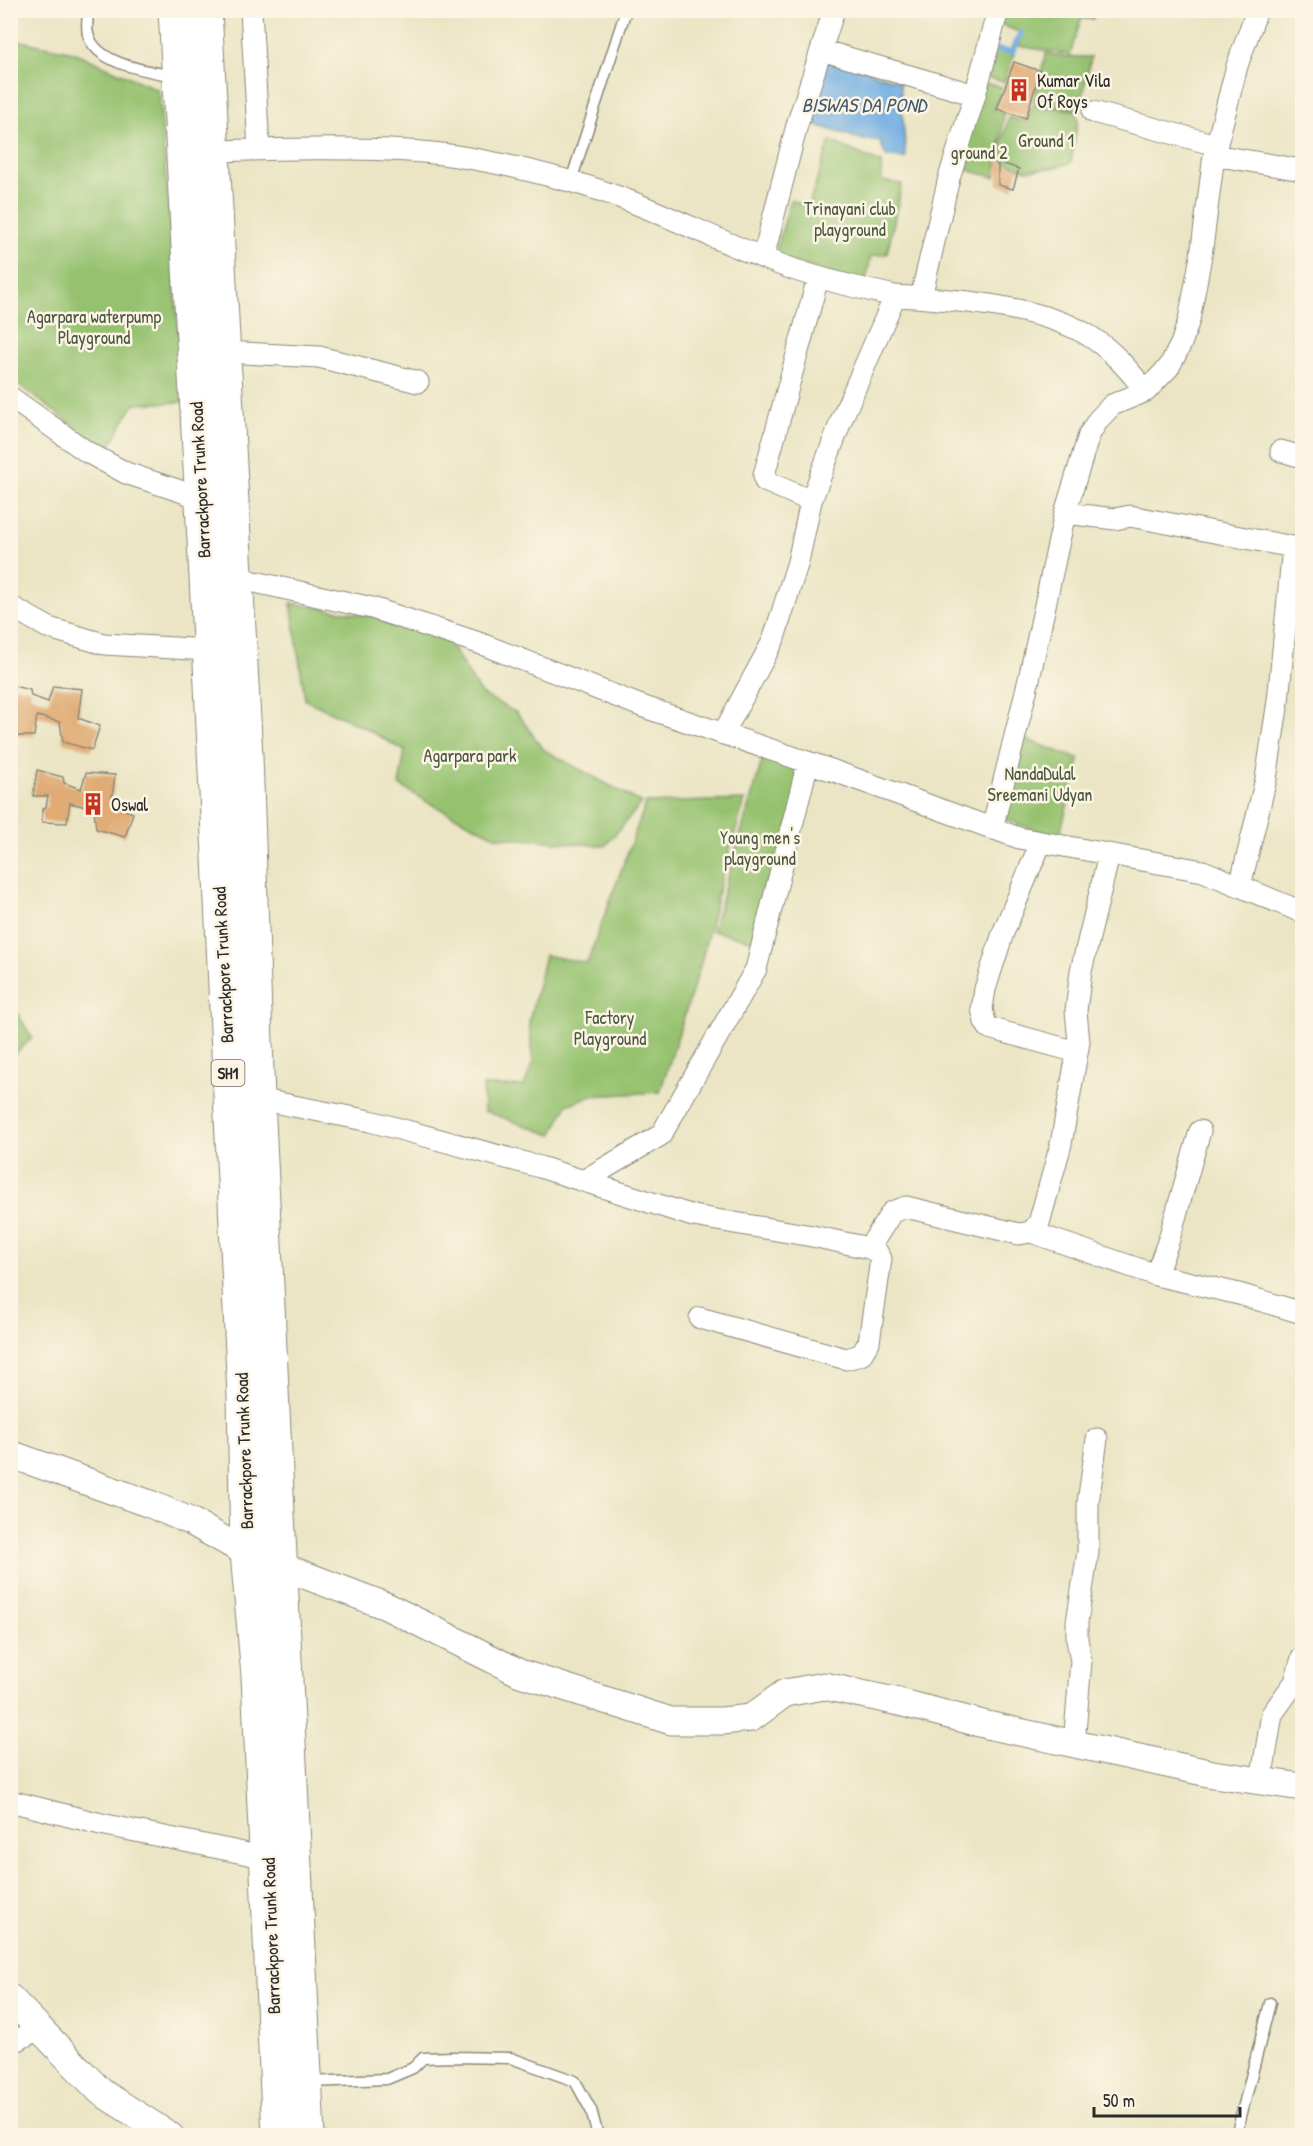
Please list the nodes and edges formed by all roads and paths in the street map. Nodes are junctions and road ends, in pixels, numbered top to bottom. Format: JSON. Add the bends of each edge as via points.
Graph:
{"nodes":[{"id":1,"x":88,"y":10,"type":"edge"},
{"id":2,"x":175,"y":10,"type":"edge"},
{"id":3,"x":205,"y":10,"type":"edge"},
{"id":4,"x":251,"y":10,"type":"edge"},
{"id":5,"x":626,"y":10,"type":"edge"},
{"id":6,"x":834,"y":10,"type":"edge"},
{"id":7,"x":998,"y":10,"type":"edge"},
{"id":8,"x":1257,"y":10,"type":"edge"},
{"id":9,"x":821,"y":50,"type":"junction"},
{"id":10,"x":178,"y":77,"type":"junction"},
{"id":11,"x":975,"y":95,"type":"junction"},
{"id":12,"x":1093,"y":112,"type":"dead end"},
{"id":13,"x":259,"y":149,"type":"junction"},
{"id":14,"x":1215,"y":150,"type":"junction"},
{"id":15,"x":213,"y":151,"type":"junction"},
{"id":16,"x":1302,"y":170,"type":"edge"},
{"id":17,"x":571,"y":181,"type":"junction"},
{"id":18,"x":763,"y":258,"type":"junction"},
{"id":19,"x":818,"y":278,"type":"junction"},
{"id":20,"x":895,"y":296,"type":"junction"},
{"id":21,"x":921,"y":297,"type":"junction"},
{"id":22,"x":224,"y":352,"type":"junction"},
{"id":23,"x":418,"y":382,"type":"dead end"},
{"id":24,"x":1146,"y":391,"type":"junction"},
{"id":25,"x":10,"y":397,"type":"edge"},
{"id":26,"x":1281,"y":451,"type":"dead end"},
{"id":27,"x":1302,"y":457,"type":"edge"},
{"id":28,"x":201,"y":498,"type":"junction"},
{"id":29,"x":811,"y":501,"type":"junction"},
{"id":30,"x":1065,"y":513,"type":"junction"},
{"id":31,"x":221,"y":578,"type":"junction"},
{"id":32,"x":10,"y":606,"type":"edge"},
{"id":33,"x":209,"y":650,"type":"junction"},
{"id":34,"x":723,"y":734,"type":"junction"},
{"id":35,"x":808,"y":762,"type":"junction"},
{"id":36,"x":992,"y":829,"type":"junction"},
{"id":37,"x":1041,"y":843,"type":"junction"},
{"id":38,"x":1109,"y":855,"type":"junction"},
{"id":39,"x":1240,"y":886,"type":"junction"},
{"id":40,"x":1302,"y":912,"type":"edge"},
{"id":41,"x":1077,"y":1052,"type":"junction"},
{"id":42,"x":258,"y":1099,"type":"junction"},
{"id":43,"x":1200,"y":1131,"type":"dead end"},
{"id":44,"x":583,"y":1181,"type":"junction"},
{"id":45,"x":1031,"y":1232,"type":"junction"},
{"id":46,"x":869,"y":1248,"type":"junction"},
{"id":47,"x":1156,"y":1275,"type":"junction"},
{"id":48,"x":1302,"y":1313,"type":"edge"},
{"id":49,"x":700,"y":1318,"type":"dead end"},
{"id":50,"x":1097,"y":1438,"type":"dead end"},
{"id":51,"x":10,"y":1454,"type":"edge"},
{"id":52,"x":247,"y":1553,"type":"junction"},
{"id":53,"x":281,"y":1565,"type":"junction"},
{"id":54,"x":1302,"y":1658,"type":"edge"},
{"id":55,"x":1074,"y":1744,"type":"junction"},
{"id":56,"x":1261,"y":1781,"type":"junction"},
{"id":57,"x":1302,"y":1787,"type":"edge"},
{"id":58,"x":10,"y":1801,"type":"edge"},
{"id":59,"x":268,"y":1858,"type":"junction"},
{"id":60,"x":10,"y":1998,"type":"edge"},
{"id":61,"x":1270,"y":2003,"type":"dead end"},
{"id":62,"x":39,"y":2028,"type":"junction"},
{"id":63,"x":10,"y":2044,"type":"edge"},
{"id":64,"x":305,"y":2082,"type":"junction"},
{"id":65,"x":170,"y":2136,"type":"edge"},
{"id":66,"x":279,"y":2136,"type":"edge"},
{"id":67,"x":308,"y":2136,"type":"edge"},
{"id":68,"x":598,"y":2136,"type":"edge"},
{"id":69,"x":1236,"y":2136,"type":"edge"}],
"edges":[{"from":1,"to":10,"type":"lane","via":[[87,32],[98,49],[124,65]]},
{"from":2,"to":10,"type":"main road","name":"Barrackpore Trunk Road","number":"SH1"},
{"from":3,"to":15,"type":"main road","name":"Barrackpore Trunk Road","number":"SH1"},
{"from":4,"to":13,"type":"street"},
{"from":5,"to":17,"type":"lane"},
{"from":6,"to":9,"type":"street"},
{"from":7,"to":11,"type":"street"},
{"from":8,"to":14,"type":"street","via":[[1237,66]]},
{"from":9,"to":11,"type":"street"},
{"from":9,"to":18,"type":"street","via":[[796,125]]},
{"from":10,"to":28,"type":"main road","name":"Barrackpore Trunk Road","number":"SH1"},
{"from":11,"to":21,"type":"street","via":[[949,178]]},
{"from":12,"to":14,"type":"street"},
{"from":13,"to":15,"type":"street"},
{"from":13,"to":17,"type":"street","via":[[422,152]]},
{"from":14,"to":16,"type":"street"},
{"from":14,"to":24,"type":"street","via":[[1189,320],[1169,367]]},
{"from":15,"to":22,"type":"main road","name":"Barrackpore Trunk Road","number":"SH1"},
{"from":17,"to":18,"type":"street","via":[[654,211]]},
{"from":18,"to":19,"type":"street"},
{"from":19,"to":20,"type":"street"},
{"from":19,"to":29,"type":"street","via":[[764,475],[771,486]]},
{"from":20,"to":21,"type":"street"},
{"from":20,"to":29,"type":"street"},
{"from":21,"to":24,"type":"street","via":[[1019,311],[1073,328],[1115,356]]},
{"from":22,"to":23,"type":"street","via":[[319,357]]},
{"from":22,"to":31,"type":"main road","name":"Barrackpore Trunk Road","number":"SH1"},
{"from":24,"to":30,"type":"street","via":[[1112,405],[1098,420],[1089,435]]},
{"from":25,"to":28,"type":"street","via":[[126,473]]},
{"from":26,"to":27,"type":"street"},
{"from":28,"to":31,"type":"main road","name":"Barrackpore Trunk Road","number":"SH1"},
{"from":29,"to":34,"type":"street","via":[[798,562],[773,641]]},
{"from":30,"to":36,"type":"street"},
{"from":30,"to":39,"type":"street","via":[[1114,519],[1130,516],[1293,547],[1269,757]]},
{"from":31,"to":33,"type":"main road","name":"Barrackpore Trunk Road","number":"SH1"},
{"from":31,"to":34,"type":"street","via":[[372,608],[479,643]]},
{"from":31,"to":42,"type":"main road","name":"Barrackpore Trunk Road","number":"SH1","via":[[246,756]]},
{"from":32,"to":33,"type":"street","via":[[49,628],[104,644]]},
{"from":33,"to":52,"type":"main road","name":"Barrackpore Trunk Road","number":"SH1"},
{"from":34,"to":35,"type":"street"},
{"from":35,"to":36,"type":"street"},
{"from":35,"to":44,"type":"street","via":[[756,969],[661,1135]]},
{"from":36,"to":37,"type":"street"},
{"from":37,"to":38,"type":"street"},
{"from":37,"to":41,"type":"street","via":[[1003,933],[982,1009],[990,1029]]},
{"from":38,"to":39,"type":"street","via":[[1203,871]]},
{"from":38,"to":41,"type":"street","via":[[1081,971],[1076,1011]]},
{"from":39,"to":40,"type":"street"},
{"from":41,"to":45,"type":"street","via":[[1061,1144],[1039,1223]]},
{"from":42,"to":44,"type":"street","via":[[370,1121]]},
{"from":42,"to":53,"type":"main road","name":"Barrackpore Trunk Road","number":"SH1"},
{"from":43,"to":47,"type":"street"},
{"from":44,"to":46,"type":"street","via":[[693,1216]]},
{"from":45,"to":46,"type":"street","via":[[1019,1234],[906,1207],[892,1212]]},
{"from":45,"to":47,"type":"street"},
{"from":46,"to":49,"type":"street","via":[[881,1259],[869,1342],[861,1355],[846,1359]]},
{"from":47,"to":48,"type":"street"},
{"from":50,"to":55,"type":"street","via":[[1088,1503],[1088,1552],[1077,1622],[1081,1661]]},
{"from":51,"to":52,"type":"street","via":[[150,1504]]},
{"from":52,"to":53,"type":"street"},
{"from":52,"to":59,"type":"main road","name":"Barrackpore Trunk Road","number":"SH1"},
{"from":53,"to":55,"type":"street","via":[[387,1606],[520,1673],[671,1721],[751,1718],[785,1693],[824,1686]]},
{"from":53,"to":64,"type":"main road","name":"Barrackpore Trunk Road","number":"SH1"},
{"from":54,"to":56,"type":"street","via":[[1295,1682],[1272,1714]]},
{"from":55,"to":56,"type":"street"},
{"from":56,"to":57,"type":"street"},
{"from":58,"to":59,"type":"street","via":[[100,1824]]},
{"from":59,"to":66,"type":"main road","name":"Barrackpore Trunk Road","number":"SH1"},
{"from":60,"to":62,"type":"street"},
{"from":61,"to":69,"type":"lane"},
{"from":62,"to":63,"type":"street"},
{"from":62,"to":65,"type":"street","via":[[100,2092]]},
{"from":64,"to":67,"type":"main road","name":"Barrackpore Trunk Road","number":"SH1"},
{"from":64,"to":68,"type":"lane","via":[[387,2079],[412,2068],[423,2058],[511,2058],[575,2081],[591,2110]]}]}
